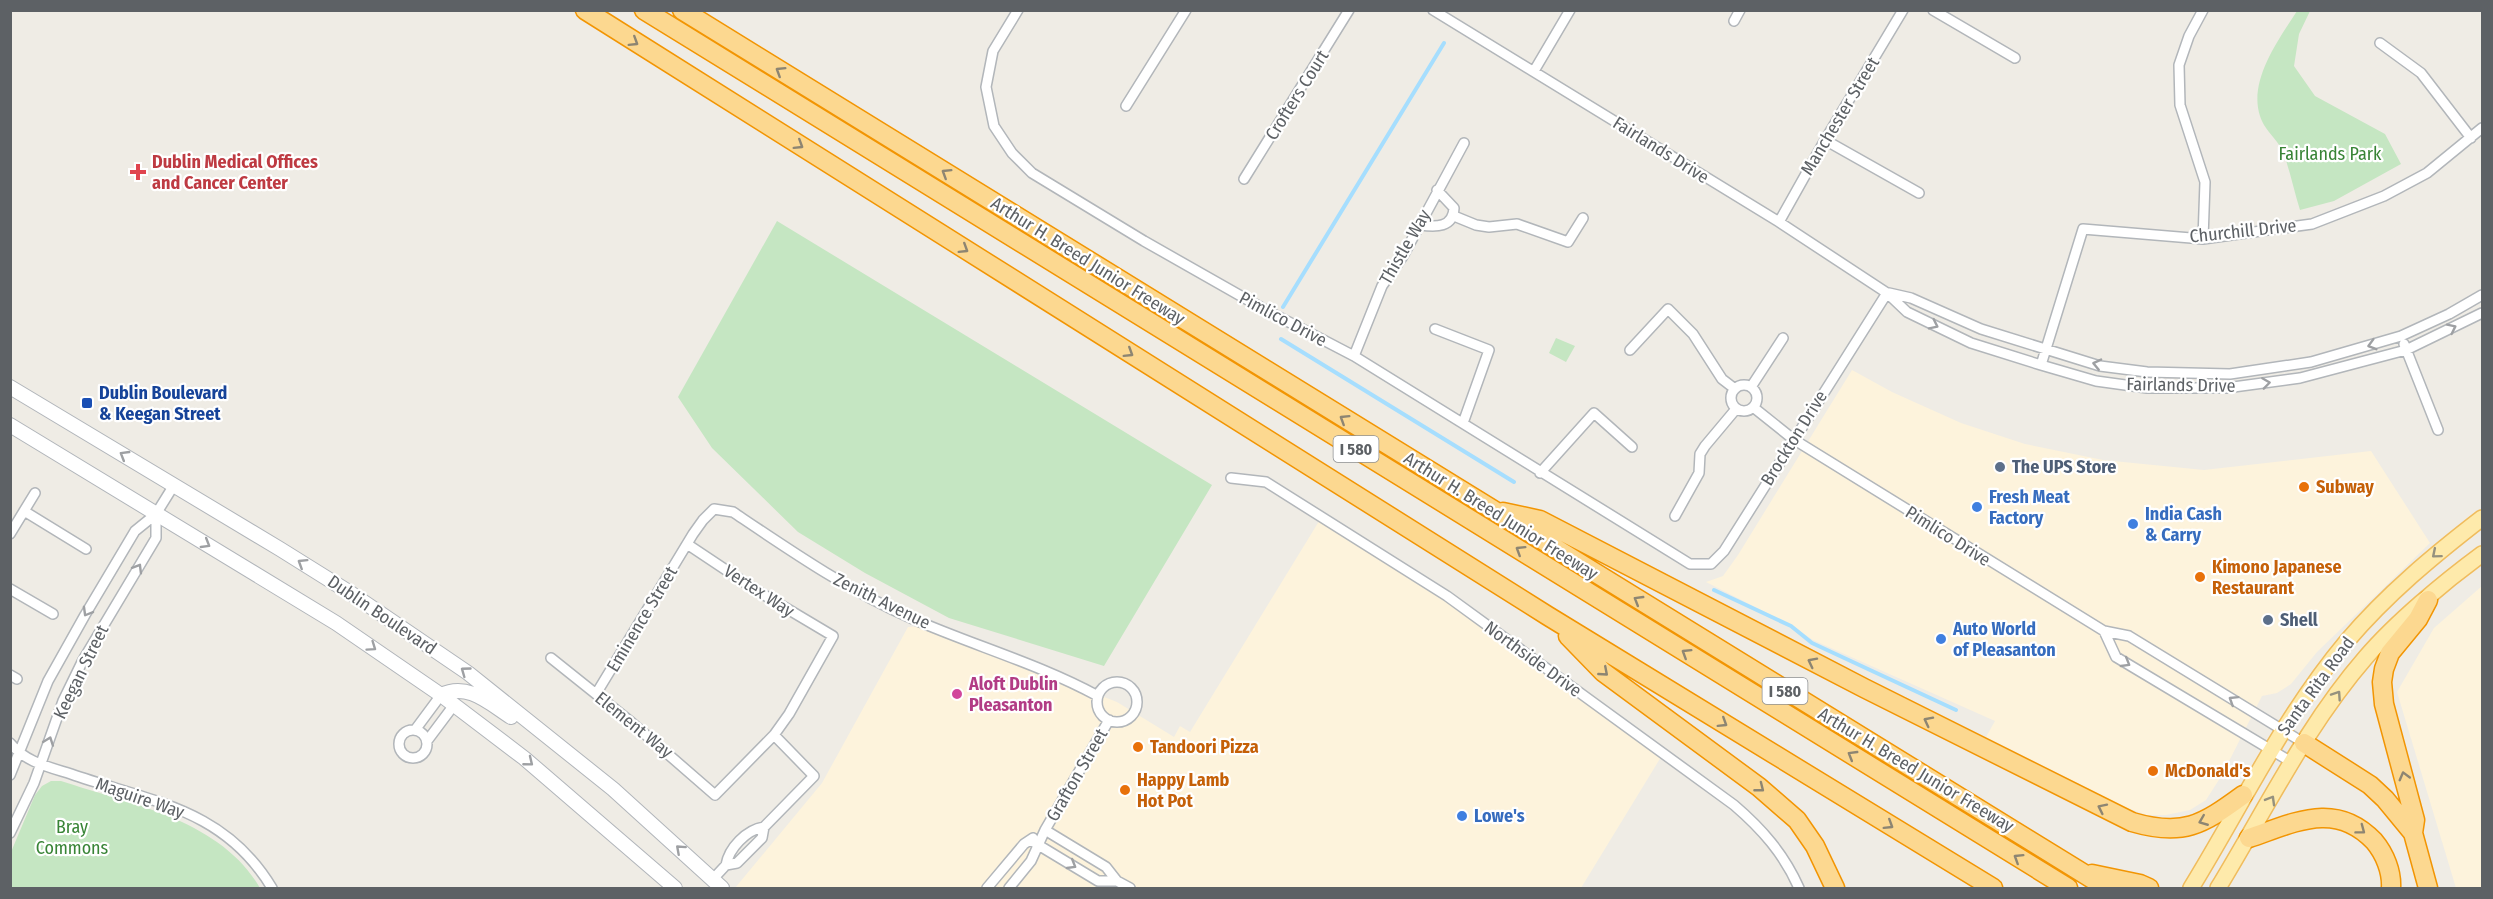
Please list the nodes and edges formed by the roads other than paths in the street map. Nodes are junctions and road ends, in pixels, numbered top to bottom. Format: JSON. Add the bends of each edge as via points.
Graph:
{"nodes":[{"id":1,"x":585,"y":10,"type":"edge"},
{"id":2,"x":644,"y":10,"type":"edge"},
{"id":3,"x":682,"y":10,"type":"edge"},
{"id":4,"x":1018,"y":10,"type":"edge"},
{"id":5,"x":1186,"y":10,"type":"edge"},
{"id":6,"x":1349,"y":10,"type":"edge"},
{"id":7,"x":1433,"y":10,"type":"edge"},
{"id":8,"x":1570,"y":10,"type":"edge"},
{"id":9,"x":1740,"y":10,"type":"edge"},
{"id":10,"x":1903,"y":10,"type":"edge"},
{"id":11,"x":1933,"y":10,"type":"edge"},
{"id":12,"x":2203,"y":10,"type":"edge"},
{"id":13,"x":1734,"y":21,"type":"dead end"},
{"id":14,"x":2380,"y":43,"type":"dead end"},
{"id":15,"x":2015,"y":58,"type":"dead end"},
{"id":16,"x":1534,"y":71,"type":"junction"},
{"id":17,"x":1126,"y":106,"type":"dead end"},
{"id":18,"x":2482,"y":128,"type":"edge"},
{"id":19,"x":2471,"y":138,"type":"junction"},
{"id":20,"x":1825,"y":140,"type":"junction"},
{"id":21,"x":1464,"y":142,"type":"dead end"},
{"id":22,"x":1244,"y":179,"type":"dead end"},
{"id":23,"x":1437,"y":190,"type":"junction"},
{"id":24,"x":1919,"y":193,"type":"dead end"},
{"id":25,"x":1454,"y":216,"type":"junction"},
{"id":26,"x":1583,"y":218,"type":"dead end"},
{"id":27,"x":1779,"y":222,"type":"junction"},
{"id":28,"x":1420,"y":225,"type":"junction"},
{"id":29,"x":2203,"y":239,"type":"junction"},
{"id":30,"x":1887,"y":293,"type":"junction"},
{"id":31,"x":2482,"y":295,"type":"edge"},
{"id":32,"x":2482,"y":313,"type":"edge"},
{"id":33,"x":1435,"y":329,"type":"dead end"},
{"id":34,"x":2401,"y":336,"type":"junction"},
{"id":35,"x":1783,"y":338,"type":"dead end"},
{"id":36,"x":1630,"y":350,"type":"dead end"},
{"id":37,"x":2406,"y":350,"type":"junction"},
{"id":38,"x":2045,"y":351,"type":"junction"},
{"id":39,"x":1354,"y":356,"type":"junction"},
{"id":40,"x":2041,"y":365,"type":"junction"},
{"id":41,"x":10,"y":387,"type":"edge"},
{"id":42,"x":1751,"y":387,"type":"junction"},
{"id":43,"x":1735,"y":389,"type":"junction"},
{"id":44,"x":1753,"y":407,"type":"junction"},
{"id":45,"x":1736,"y":409,"type":"junction"},
{"id":46,"x":1463,"y":423,"type":"junction"},
{"id":47,"x":10,"y":425,"type":"edge"},
{"id":48,"x":2438,"y":430,"type":"dead end"},
{"id":49,"x":1793,"y":439,"type":"junction"},
{"id":50,"x":1632,"y":447,"type":"dead end"},
{"id":51,"x":1540,"y":473,"type":"junction"},
{"id":52,"x":1231,"y":478,"type":"dead end"},
{"id":53,"x":174,"y":485,"type":"junction"},
{"id":54,"x":35,"y":493,"type":"dead end"},
{"id":55,"x":1489,"y":509,"type":"junction"},
{"id":56,"x":24,"y":511,"type":"junction"},
{"id":57,"x":156,"y":514,"type":"junction"},
{"id":58,"x":1675,"y":516,"type":"dead end"},
{"id":59,"x":2482,"y":518,"type":"edge"},
{"id":60,"x":10,"y":534,"type":"edge"},
{"id":61,"x":687,"y":544,"type":"junction"},
{"id":62,"x":86,"y":549,"type":"dead end"},
{"id":63,"x":2482,"y":554,"type":"edge"},
{"id":64,"x":1690,"y":564,"type":"joint"},
{"id":65,"x":10,"y":589,"type":"edge"},
{"id":66,"x":2428,"y":600,"type":"junction"},
{"id":67,"x":53,"y":614,"type":"dead end"},
{"id":68,"x":1548,"y":616,"type":"junction"},
{"id":69,"x":2104,"y":631,"type":"junction"},
{"id":70,"x":551,"y":658,"type":"dead end"},
{"id":71,"x":596,"y":694,"type":"junction"},
{"id":72,"x":441,"y":695,"type":"junction"},
{"id":73,"x":1098,"y":696,"type":"junction"},
{"id":74,"x":454,"y":705,"type":"junction"},
{"id":75,"x":1109,"y":720,"type":"junction"},
{"id":76,"x":415,"y":730,"type":"junction"},
{"id":77,"x":2283,"y":731,"type":"junction"},
{"id":78,"x":774,"y":735,"type":"junction"},
{"id":79,"x":427,"y":741,"type":"junction"},
{"id":80,"x":10,"y":743,"type":"edge"},
{"id":81,"x":2304,"y":743,"type":"junction"},
{"id":82,"x":2271,"y":750,"type":"junction"},
{"id":83,"x":14,"y":754,"type":"edge"},
{"id":84,"x":580,"y":763,"type":"junction"},
{"id":85,"x":2293,"y":763,"type":"junction"},
{"id":86,"x":40,"y":764,"type":"junction"},
{"id":87,"x":10,"y":775,"type":"edge"},
{"id":88,"x":2243,"y":795,"type":"junction"},
{"id":89,"x":1045,"y":830,"type":"junction"},
{"id":90,"x":10,"y":833,"type":"edge"},
{"id":91,"x":2413,"y":833,"type":"junction"},
{"id":92,"x":2249,"y":838,"type":"junction"},
{"id":93,"x":1034,"y":843,"type":"junction"},
{"id":94,"x":2082,"y":872,"type":"junction"},
{"id":95,"x":1117,"y":881,"type":"junction"},
{"id":96,"x":718,"y":884,"type":"edge"},
{"id":97,"x":272,"y":888,"type":"edge"},
{"id":98,"x":675,"y":888,"type":"edge"},
{"id":99,"x":987,"y":888,"type":"edge"},
{"id":100,"x":1009,"y":888,"type":"edge"},
{"id":101,"x":1130,"y":888,"type":"edge"},
{"id":102,"x":1799,"y":888,"type":"edge"},
{"id":103,"x":1834,"y":888,"type":"edge"},
{"id":104,"x":1993,"y":888,"type":"edge"},
{"id":105,"x":2068,"y":888,"type":"edge"},
{"id":106,"x":2107,"y":888,"type":"edge"},
{"id":107,"x":2149,"y":888,"type":"edge"},
{"id":108,"x":2191,"y":888,"type":"edge"},
{"id":109,"x":2218,"y":888,"type":"edge"},
{"id":110,"x":2391,"y":888,"type":"edge"},
{"id":111,"x":2428,"y":888,"type":"edge"}],
"edges":[{"from":1,"to":68,"type":"highway","number":"I 580","one_way":true},
{"from":105,"to":2,"type":"highway","number":"I 580","one_way":true},
{"from":55,"to":3,"type":"highway","name":"Arthur H. Breed Junior Freeway","number":"I 580","one_way":true},
{"from":4,"to":39,"type":"street","name":"Pimlico Drive","via":[[993,51],[986,87],[994,126],[1012,153],[1032,172],[1144,241]]},
{"from":5,"to":17,"type":"street"},
{"from":6,"to":22,"type":"street","name":"Crofters Court"},
{"from":7,"to":16,"type":"street","name":"Fairlands Drive"},
{"from":8,"to":16,"type":"street"},
{"from":9,"to":13,"type":"street"},
{"from":10,"to":20,"type":"street","name":"Manchester Street"},
{"from":11,"to":15,"type":"street"},
{"from":12,"to":29,"type":"street","via":[[2180,65],[2180,105],[2205,182]]},
{"from":14,"to":19,"type":"street","via":[[2421,74]]},
{"from":16,"to":27,"type":"street","name":"Fairlands Drive"},
{"from":18,"to":19,"type":"street","name":"Churchill Drive"},
{"from":19,"to":29,"type":"street","name":"Churchill Drive","via":[[2418,178],[2312,224]]},
{"from":20,"to":24,"type":"street"},
{"from":20,"to":27,"type":"street","name":"Manchester Street"},
{"from":21,"to":23,"type":"street","name":"Thistle Way"},
{"from":23,"to":25,"type":"street","via":[[1454,208]]},
{"from":23,"to":28,"type":"street","name":"Thistle Way"},
{"from":25,"to":26,"type":"street","via":[[1489,227],[1517,224],[1568,242]]},
{"from":25,"to":28,"type":"street","via":[[1438,227]]},
{"from":27,"to":30,"type":"street","name":"Fairlands Drive"},
{"from":28,"to":39,"type":"street","name":"Thistle Way","via":[[1382,286]]},
{"from":29,"to":38,"type":"street","name":"Churchill Drive","via":[[2083,229]]},
{"from":30,"to":38,"type":"street","name":"Fairlands Drive","via":[[1911,298],[1981,329]]},
{"from":30,"to":40,"type":"street","name":"Fairlands Drive","one_way":true,"via":[[1907,312],[1971,343]]},
{"from":30,"to":49,"type":"street","name":"Brockton Drive"},
{"from":31,"to":34,"type":"street","name":"Fairlands Drive"},
{"from":37,"to":32,"type":"street","name":"Fairlands Drive","one_way":true},
{"from":33,"to":46,"type":"street","via":[[1489,350]]},
{"from":34,"to":37,"type":"street"},
{"from":34,"to":38,"type":"street","name":"Fairlands Drive","one_way":true,"via":[[2311,362],[2230,374],[2147,372],[2100,366]]},
{"from":35,"to":42,"type":"street"},
{"from":36,"to":43,"type":"street","via":[[1668,309],[1694,334],[1722,379]]},
{"from":40,"to":37,"type":"street","name":"Fairlands Drive","one_way":true,"via":[[2096,381],[2147,388],[2226,388],[2300,378]]},
{"from":37,"to":48,"type":"street"},
{"from":38,"to":40,"type":"street","name":"Churchill Drive"},
{"from":39,"to":46,"type":"street","name":"Pimlico Drive"},
{"from":53,"to":41,"type":"main road","name":"Dublin Boulevard","one_way":true},
{"from":42,"to":43,"type":"street"},
{"from":42,"to":44,"type":"street","via":[[1757,397]]},
{"from":43,"to":45,"type":"street","via":[[1731,397]]},
{"from":44,"to":45,"type":"street","via":[[1746,411]]},
{"from":44,"to":49,"type":"street","name":"Pimlico Drive"},
{"from":45,"to":58,"type":"street","via":[[1700,454],[1699,473]]},
{"from":46,"to":51,"type":"street","name":"Pimlico Drive"},
{"from":47,"to":57,"type":"main road","name":"Dublin Boulevard"},
{"from":49,"to":64,"type":"street","name":"Brockton Drive","via":[[1724,551],[1711,564]]},
{"from":49,"to":69,"type":"street","name":"Pimlico Drive"},
{"from":50,"to":51,"type":"street","via":[[1594,413]]},
{"from":51,"to":64,"type":"street","name":"Pimlico Drive"},
{"from":52,"to":102,"type":"street","name":"Northside Drive","via":[[1266,483],[1447,596],[1734,805],[1777,848]]},
{"from":53,"to":57,"type":"street","name":"Keegan Street"},
{"from":84,"to":53,"type":"main road","name":"Dublin Boulevard","one_way":true,"via":[[468,673],[352,594]]},
{"from":54,"to":56,"type":"street"},
{"from":88,"to":55,"type":"highway","one_way":true,"via":[[2211,818],[2189,827],[2157,829],[2132,822],[1540,520]]},
{"from":94,"to":55,"type":"highway","name":"Arthur H. Breed Junior Freeway","number":"I 580","one_way":true},
{"from":56,"to":60,"type":"street"},
{"from":56,"to":62,"type":"street"},
{"from":57,"to":72,"type":"main road","name":"Dublin Boulevard","one_way":true,"via":[[336,623]]},
{"from":57,"to":83,"type":"street","name":"Keegan Street","one_way":true,"via":[[135,531],[85,615]]},
{"from":86,"to":57,"type":"street","name":"Keegan Street","one_way":true,"via":[[83,660],[156,538]]},
{"from":59,"to":77,"type":"main road","name":"Santa Rita Road","one_way":true,"via":[[2415,572],[2368,618]]},
{"from":61,"to":71,"type":"street","name":"Eminence Street"},
{"from":61,"to":73,"type":"street","name":"Zenith Avenue","via":[[714,510],[733,512],[834,578],[908,616],[1060,675]]},
{"from":61,"to":78,"type":"street","name":"Vertex Way","via":[[833,636]]},
{"from":63,"to":66,"type":"main road","name":"Santa Rita Road"},
{"from":65,"to":67,"type":"street"},
{"from":81,"to":66,"type":"main road","name":"Santa Rita Road","one_way":true,"via":[[2365,657],[2392,628]]},
{"from":91,"to":66,"type":"highway","one_way":true,"via":[[2415,820],[2384,704],[2382,682],[2390,653]]},
{"from":68,"to":103,"type":"highway","one_way":true,"via":[[1603,672],[1759,787],[1797,820],[1815,846]]},
{"from":68,"to":104,"type":"highway","number":"I 580","one_way":true},
{"from":77,"to":69,"type":"street","name":"Pimlico Drive","one_way":true,"via":[[2129,636]]},
{"from":69,"to":82,"type":"street","one_way":true,"via":[[2116,657]]},
{"from":70,"to":71,"type":"street","name":"Element Way"},
{"from":71,"to":78,"type":"street","name":"Element Way","via":[[715,795]]},
{"from":72,"to":74,"type":"main road","name":"Dublin Boulevard"},
{"from":72,"to":76,"type":"street"},
{"from":72,"to":84,"type":"main road","via":[[458,689],[475,694]]},
{"from":73,"to":75,"type":"street","via":[[1099,709]]},
{"from":73,"to":75,"type":"street","via":[[1113,683],[1126,684],[1135,693],[1137,706],[1131,717],[1119,722]]},
{"from":74,"to":79,"type":"street"},
{"from":74,"to":98,"type":"main road","name":"Dublin Boulevard","one_way":true,"via":[[574,799]]},
{"from":75,"to":89,"type":"street","name":"Grafton Street"},
{"from":76,"to":79,"type":"street"},
{"from":76,"to":79,"type":"street","via":[[401,738],[404,754],[420,755]]},
{"from":77,"to":81,"type":"street","name":"Pimlico Drive"},
{"from":77,"to":82,"type":"main road","name":"Santa Rita Road"},
{"from":78,"to":96,"type":"street","via":[[814,776],[764,827],[762,838],[737,863],[726,866]]},
{"from":80,"to":83,"type":"street","name":"Maguire Way"},
{"from":81,"to":85,"type":"main road","name":"Santa Rita Road"},
{"from":81,"to":91,"type":"highway","via":[[2370,785]]},
{"from":82,"to":85,"type":"street"},
{"from":82,"to":88,"type":"main road","name":"Santa Rita Road"},
{"from":83,"to":86,"type":"street","name":"Maguire Way"},
{"from":83,"to":87,"type":"street","name":"Keegan Street"},
{"from":96,"to":84,"type":"main road","name":"Dublin Boulevard","one_way":true},
{"from":92,"to":85,"type":"main road","name":"Santa Rita Road","one_way":true},
{"from":86,"to":90,"type":"street","name":"Keegan Street"},
{"from":86,"to":97,"type":"street","name":"Maguire Way","via":[[170,804],[213,826],[244,851]]},
{"from":88,"to":108,"type":"main road","name":"Santa Rita Road"},
{"from":89,"to":93,"type":"street","name":"Grafton Street"},
{"from":89,"to":95,"type":"street","via":[[1106,867]]},
{"from":91,"to":111,"type":"highway"},
{"from":92,"to":109,"type":"main road","name":"Santa Rita Road"},
{"from":92,"to":110,"type":"highway","one_way":true,"via":[[2306,819],[2335,818],[2355,825],[2378,847],[2388,864]]},
{"from":93,"to":95,"type":"street","one_way":true,"via":[[1098,881]]},
{"from":93,"to":99,"type":"street","name":"Grafton Street","via":[[1024,844]]},
{"from":93,"to":100,"type":"street","name":"Grafton Street","via":[[1031,861]]},
{"from":94,"to":106,"type":"highway","name":"Arthur H. Breed Junior Freeway","number":"I 580"},
{"from":94,"to":107,"type":"highway"},
{"from":95,"to":101,"type":"street"}]}
